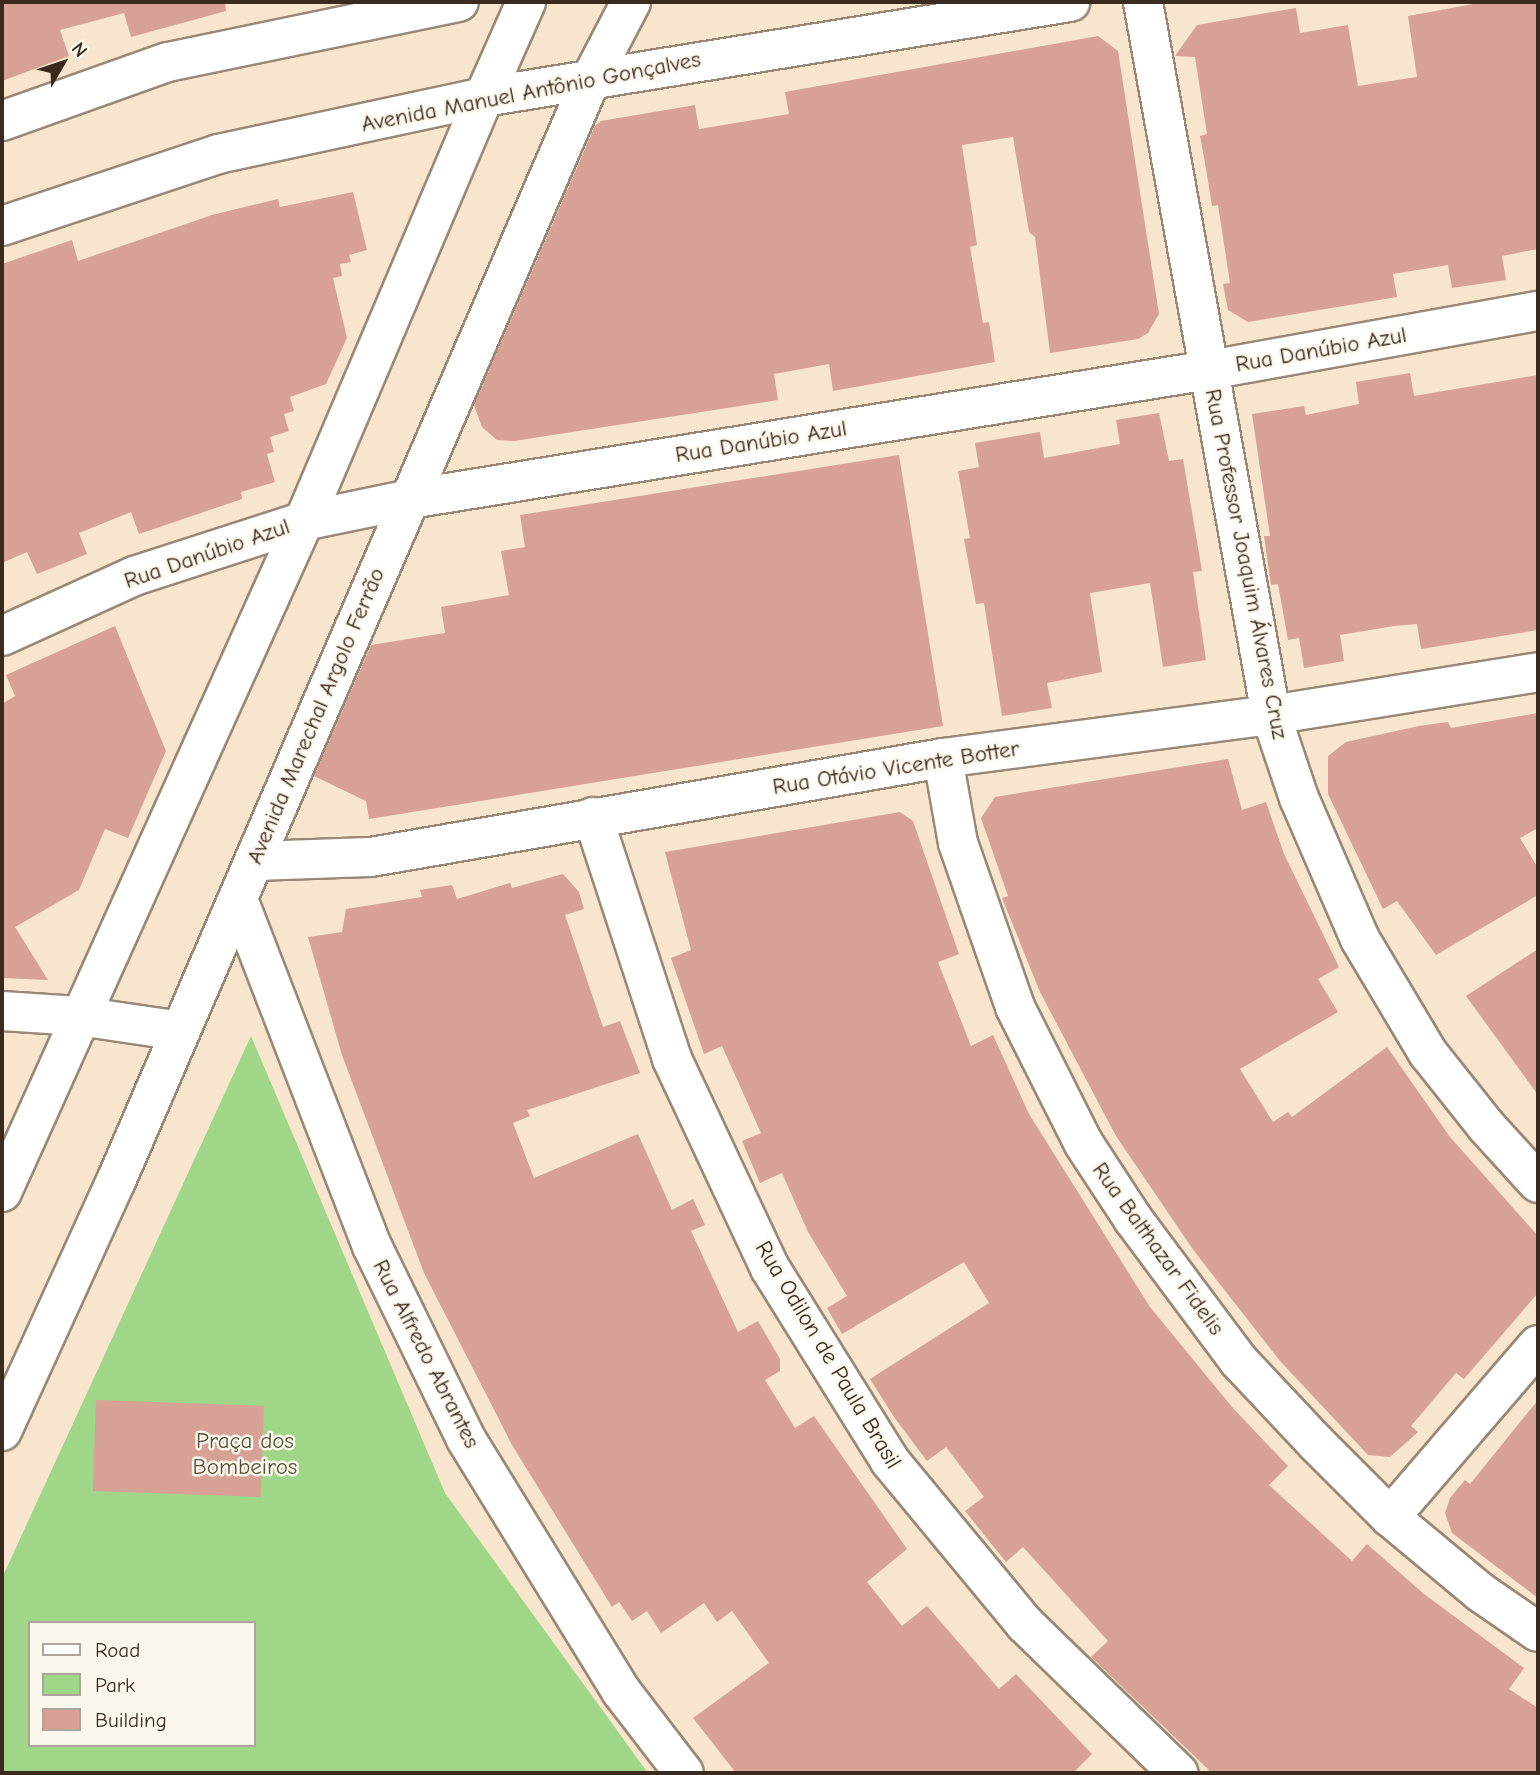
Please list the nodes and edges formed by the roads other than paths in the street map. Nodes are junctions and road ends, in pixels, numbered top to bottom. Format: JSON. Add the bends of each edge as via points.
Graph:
{"nodes":[{"id":1,"x":459,"y":2,"type":"edge"},
{"id":2,"x":526,"y":2,"type":"edge"},
{"id":3,"x":631,"y":2,"type":"edge"},
{"id":4,"x":1070,"y":2,"type":"edge"},
{"id":5,"x":1143,"y":2,"type":"edge"},
{"id":6,"x":592,"y":77,"type":"junction"},
{"id":7,"x":484,"y":97,"type":"junction"},
{"id":8,"x":2,"y":121,"type":"edge"},
{"id":9,"x":2,"y":226,"type":"edge"},
{"id":10,"x":1538,"y":310,"type":"edge"},
{"id":11,"x":1209,"y":370,"type":"junction"},
{"id":12,"x":410,"y":499,"type":"junction"},
{"id":13,"x":304,"y":521,"type":"junction"},
{"id":14,"x":2,"y":636,"type":"edge"},
{"id":15,"x":1538,"y":672,"type":"edge"},
{"id":16,"x":1271,"y":715,"type":"junction"},
{"id":17,"x":943,"y":758,"type":"junction"},
{"id":18,"x":593,"y":817,"type":"junction"},
{"id":19,"x":254,"y":861,"type":"junction"},
{"id":20,"x":237,"y":899,"type":"junction"},
{"id":21,"x":2,"y":1011,"type":"edge"},
{"id":22,"x":79,"y":1016,"type":"junction"},
{"id":23,"x":180,"y":1031,"type":"junction"},
{"id":24,"x":1538,"y":1183,"type":"edge"},
{"id":25,"x":2,"y":1192,"type":"edge"},
{"id":26,"x":1538,"y":1345,"type":"edge"},
{"id":27,"x":2,"y":1431,"type":"edge"},
{"id":28,"x":1390,"y":1517,"type":"junction"},
{"id":29,"x":1538,"y":1632,"type":"edge"},
{"id":30,"x":684,"y":1773,"type":"edge"},
{"id":31,"x":1178,"y":1773,"type":"edge"}],
"edges":[{"from":1,"to":8,"type":"street","via":[[167,62]]},
{"from":2,"to":7,"type":"street"},
{"from":3,"to":6,"type":"street","name":"Avenida Marechal Argolo Ferrão"},
{"from":4,"to":6,"type":"street","name":"Avenida Manuel Antônio Gonçalves"},
{"from":5,"to":11,"type":"street","name":"Rua Professor Joaquim Álvares Cruz"},
{"from":6,"to":7,"type":"street","name":"Avenida Manuel Antônio Gonçalves"},
{"from":6,"to":12,"type":"street","name":"Avenida Marechal Argolo Ferrão"},
{"from":7,"to":9,"type":"street","name":"Avenida Manuel Antônio Gonçalves","via":[[218,154]]},
{"from":7,"to":13,"type":"street"},
{"from":10,"to":11,"type":"street","name":"Rua Danúbio Azul"},
{"from":11,"to":12,"type":"street","name":"Rua Danúbio Azul"},
{"from":11,"to":16,"type":"street","name":"Rua Professor Joaquim Álvares Cruz"},
{"from":12,"to":13,"type":"street","name":"Rua Danúbio Azul"},
{"from":12,"to":19,"type":"street","name":"Avenida Marechal Argolo Ferrão"},
{"from":13,"to":14,"type":"street","name":"Rua Danúbio Azul","via":[[134,576]]},
{"from":13,"to":22,"type":"street"},
{"from":15,"to":16,"type":"street","name":"Rua Otávio Vicente Botter"},
{"from":16,"to":17,"type":"street","name":"Rua Otávio Vicente Botter"},
{"from":16,"to":24,"type":"street","name":"Rua Professor Joaquim Álvares Cruz","via":[[1299,798],[1360,939],[1428,1053]]},
{"from":17,"to":18,"type":"street","name":"Rua Otávio Vicente Botter"},
{"from":17,"to":28,"type":"street","name":"Rua Balthazar Fidelis","via":[[958,843],[1014,1007],[1084,1144],[1238,1360]]},
{"from":18,"to":19,"type":"street","name":"Rua Otávio Vicente Botter","via":[[371,857]]},
{"from":18,"to":31,"type":"street","name":"Rua Odilon de Paula Brasil","via":[[672,1059],[770,1268],[890,1461],[1025,1624]]},
{"from":19,"to":20,"type":"street","name":"Avenida Marechal Argolo Ferrão"},
{"from":20,"to":23,"type":"street","name":"Avenida Marechal Argolo Ferrão"},
{"from":20,"to":30,"type":"street","name":"Rua Alfredo Abrantes","via":[[372,1247],[466,1439],[621,1691]]},
{"from":21,"to":22,"type":"street"},
{"from":22,"to":23,"type":"street"},
{"from":22,"to":25,"type":"street"},
{"from":23,"to":27,"type":"street","name":"Avenida Marechal Argolo Ferrão"},
{"from":26,"to":28,"type":"street"},
{"from":28,"to":29,"type":"street","name":"Rua Balthazar Fidelis","via":[[1480,1592]]}]}
